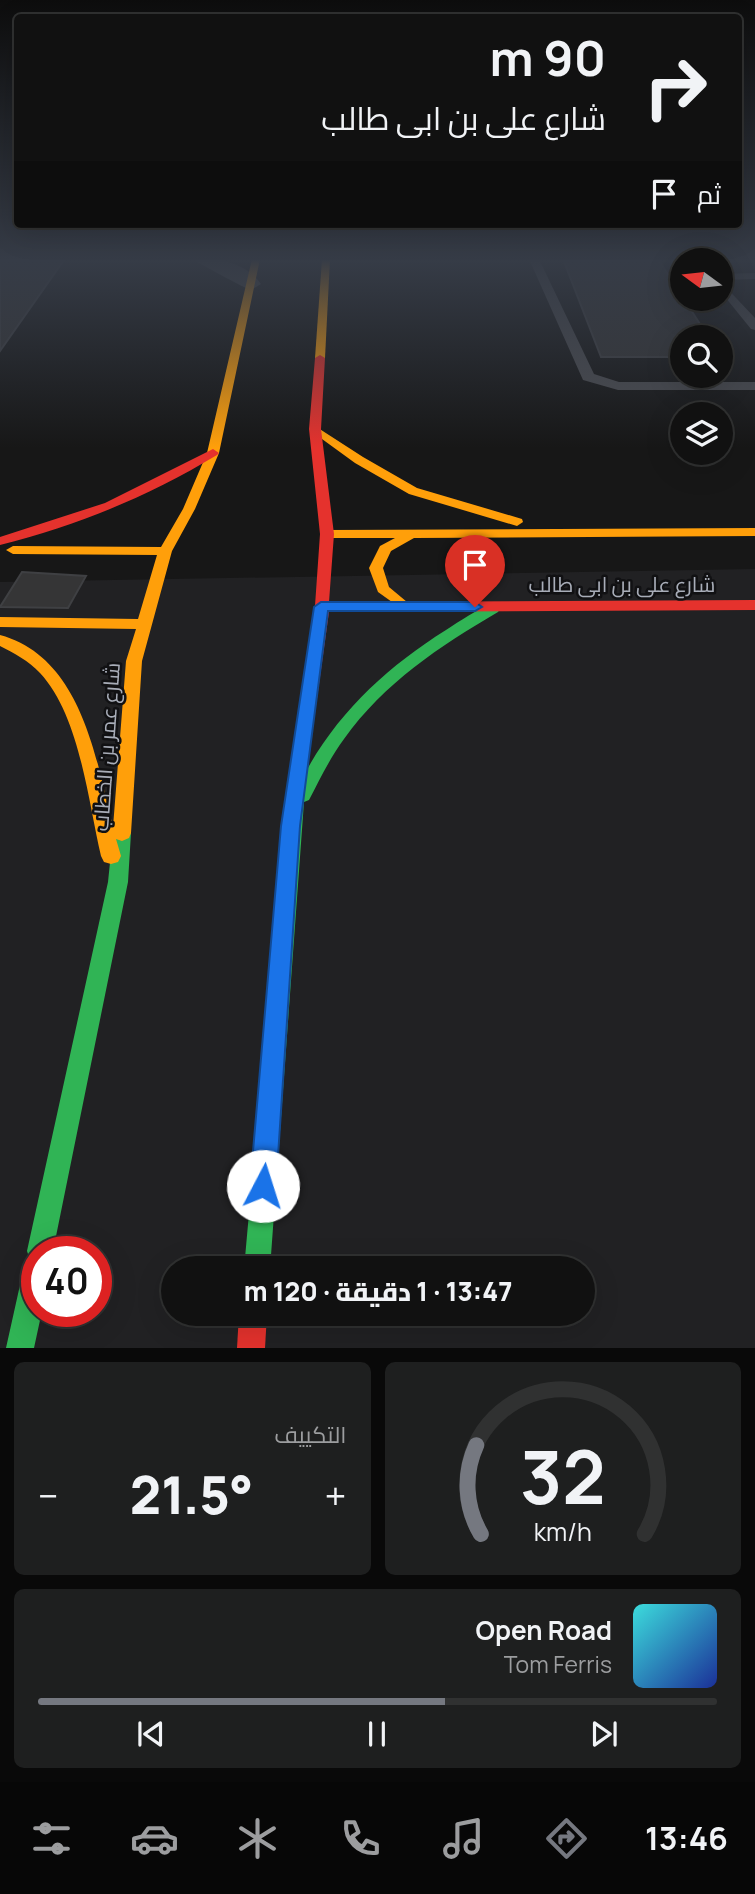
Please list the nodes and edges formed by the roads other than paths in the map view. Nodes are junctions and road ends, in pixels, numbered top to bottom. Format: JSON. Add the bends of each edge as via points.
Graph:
{"nodes":[{"id":1,"x":242,"y":322,"type":"edge"},
{"id":2,"x":322,"y":322,"type":"edge"},
{"id":3,"x":563,"y":322,"type":"edge"},
{"id":4,"x":755,"y":386,"type":"edge"},
{"id":5,"x":315,"y":429,"type":"junction"},
{"id":6,"x":213,"y":453,"type":"junction"},
{"id":7,"x":755,"y":532,"type":"edge"},
{"id":8,"x":327,"y":534,"type":"junction"},
{"id":9,"x":567,"y":534,"type":"junction"},
{"id":10,"x":409,"y":535,"type":"junction"},
{"id":11,"x":0,"y":541,"type":"edge"},
{"id":12,"x":0,"y":550,"type":"edge"},
{"id":13,"x":165,"y":551,"type":"junction"},
{"id":14,"x":755,"y":605,"type":"edge"},
{"id":15,"x":321,"y":607,"type":"junction"},
{"id":16,"x":406,"y":607,"type":"junction"},
{"id":17,"x":498,"y":607,"type":"junction"},
{"id":18,"x":0,"y":622,"type":"edge"},
{"id":19,"x":144,"y":624,"type":"junction"},
{"id":20,"x":0,"y":640,"type":"edge"},
{"id":21,"x":291,"y":826,"type":"junction"},
{"id":22,"x":118,"y":882,"type":"junction"},
{"id":23,"x":43,"y":1236,"type":"edge"},
{"id":24,"x":258,"y":1256,"type":"edge"},
{"id":25,"x":252,"y":1326,"type":"edge"},
{"id":26,"x":24,"y":1327,"type":"edge"},
{"id":27,"x":20,"y":1348,"type":"edge"},
{"id":28,"x":251,"y":1348,"type":"edge"}],
"edges":[{"from":1,"to":6,"type":"street","name":"شارع عمر بن الخطاب"},
{"from":2,"to":5,"type":"street"},
{"from":3,"to":4,"type":"lane","via":[[588,377],[618,387]]},
{"from":5,"to":8,"type":"street"},
{"from":5,"to":9,"type":"street","via":[[413,491]]},
{"from":6,"to":11,"type":"street","via":[[133,497],[54,527]]},
{"from":6,"to":13,"type":"street","name":"شارع عمر بن الخطاب"},
{"from":7,"to":9,"type":"street"},
{"from":8,"to":10,"type":"street"},
{"from":8,"to":15,"type":"street"},
{"from":9,"to":10,"type":"street"},
{"from":10,"to":16,"type":"street","via":[[386,549],[376,568],[383,589]]},
{"from":12,"to":13,"type":"street"},
{"from":13,"to":19,"type":"street","name":"شارع عمر بن الخطاب"},
{"from":14,"to":17,"type":"street","name":"شارع على بن ابى طالب"},
{"from":15,"to":16,"type":"street","name":"شارع على بن ابى طالب"},
{"from":15,"to":21,"type":"street"},
{"from":16,"to":17,"type":"street","name":"شارع على بن ابى طالب"},
{"from":17,"to":21,"type":"street","via":[[416,653],[356,708],[308,782]]},
{"from":18,"to":19,"type":"street"},
{"from":19,"to":22,"type":"street","name":"شارع عمر بن الخطاب","via":[[134,661]]},
{"from":20,"to":22,"type":"street","via":[[20,649],[52,677],[71,716]]},
{"from":21,"to":24,"type":"street"},
{"from":22,"to":23,"type":"street","name":"شارع عمر بن الخطاب"},
{"from":25,"to":28,"type":"street"},
{"from":26,"to":27,"type":"street"}]}
